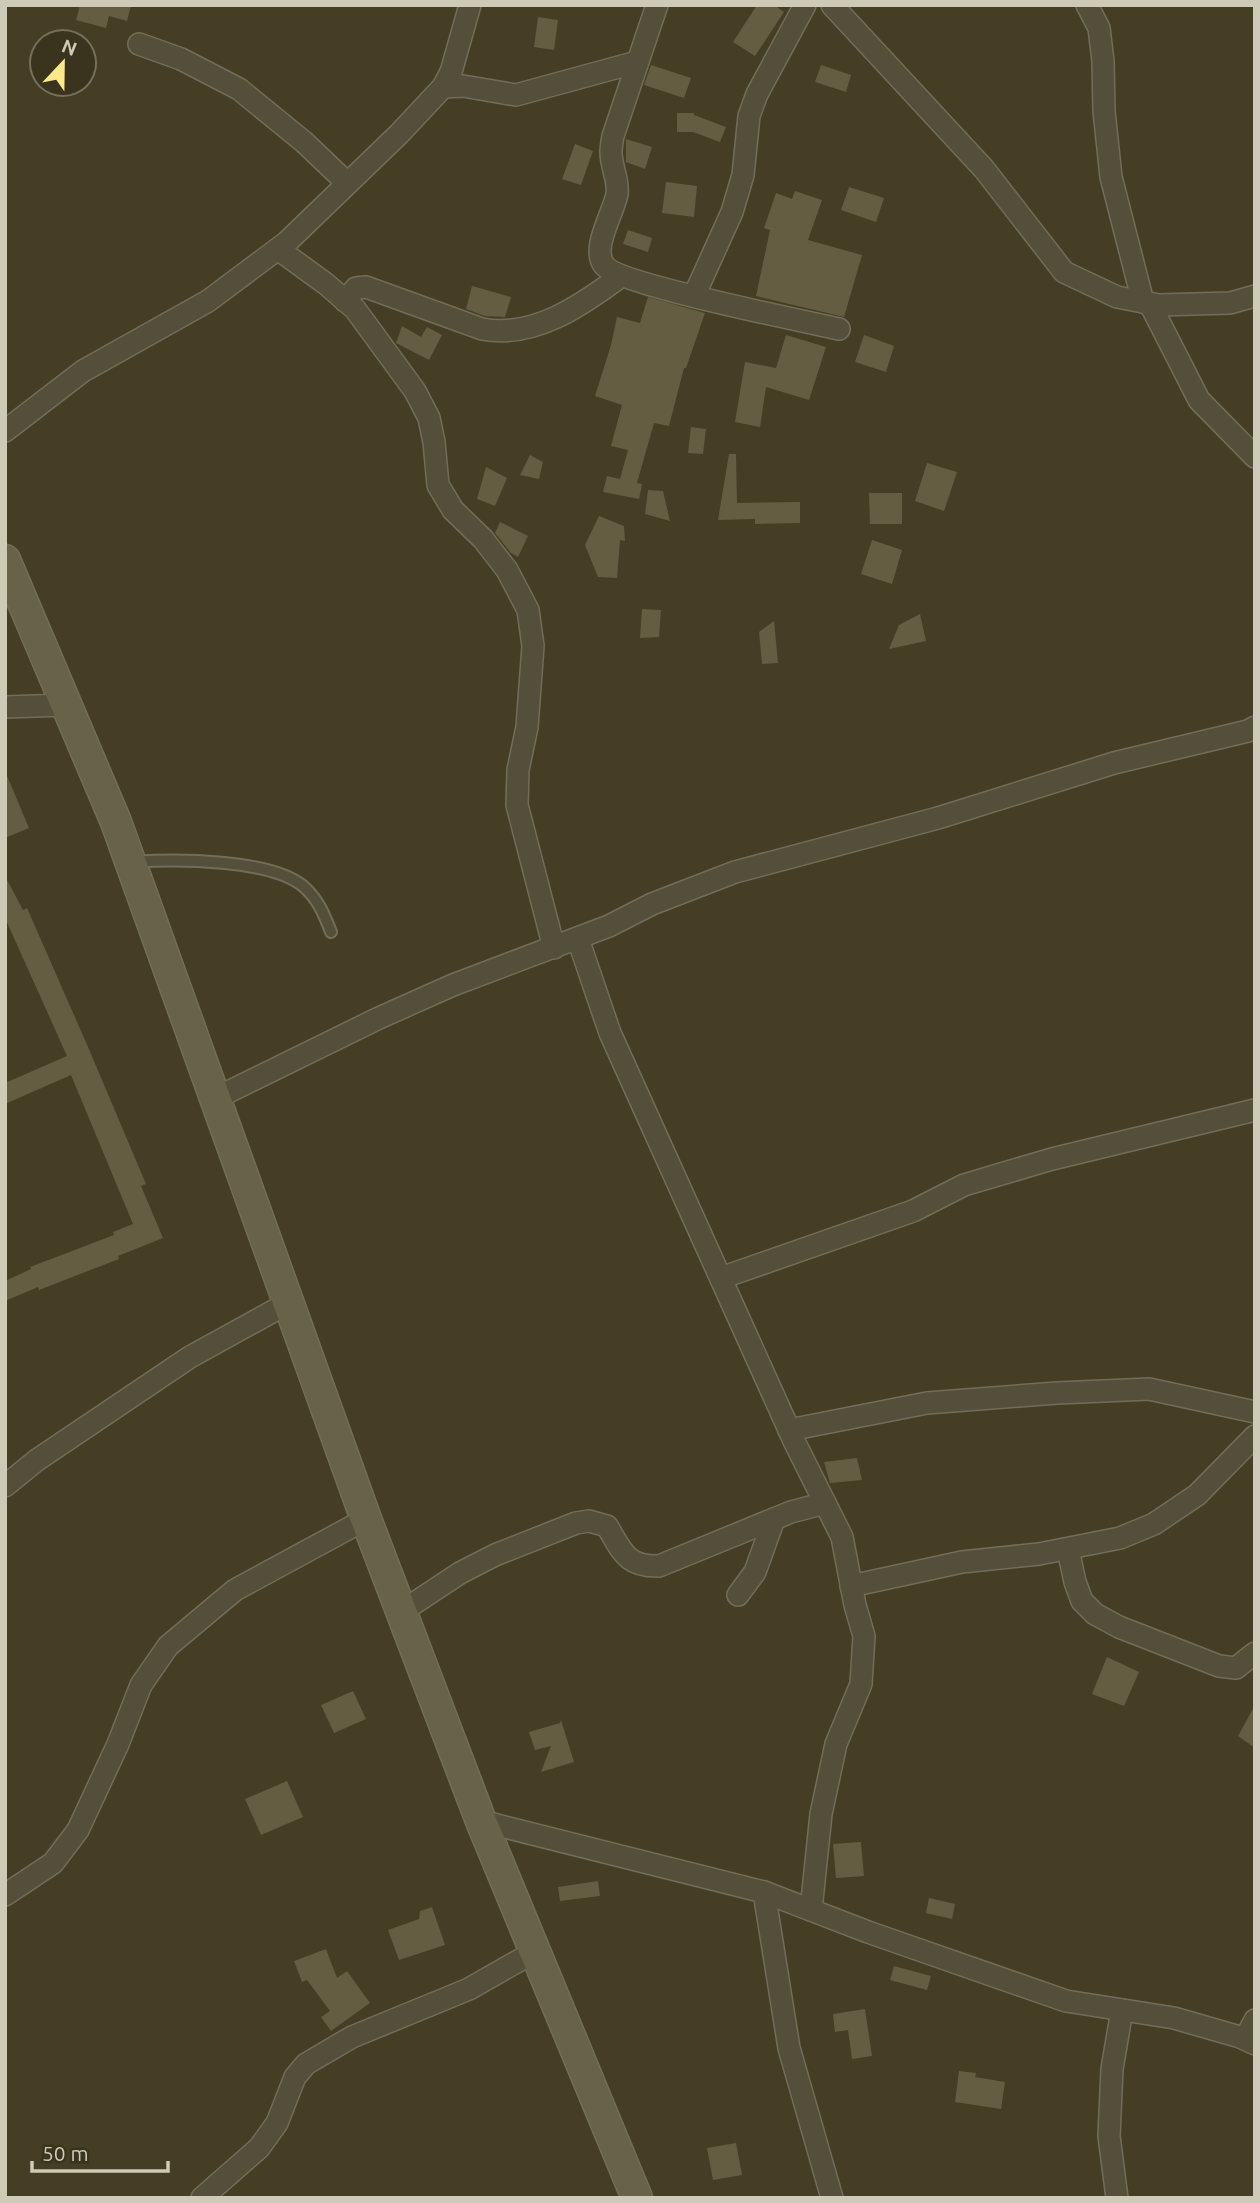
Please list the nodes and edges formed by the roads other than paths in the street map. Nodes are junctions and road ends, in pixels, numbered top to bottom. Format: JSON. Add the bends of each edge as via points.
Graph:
{"nodes":[{"id":1,"x":470,"y":5,"type":"edge"},
{"id":2,"x":657,"y":5,"type":"edge"},
{"id":3,"x":805,"y":5,"type":"edge"},
{"id":4,"x":832,"y":5,"type":"edge"},
{"id":5,"x":1087,"y":5,"type":"edge"},
{"id":6,"x":139,"y":44,"type":"dead end"},
{"id":7,"x":637,"y":62,"type":"junction"},
{"id":8,"x":443,"y":88,"type":"junction"},
{"id":9,"x":347,"y":183,"type":"junction"},
{"id":10,"x":278,"y":249,"type":"junction"},
{"id":11,"x":621,"y":276,"type":"junction"},
{"id":12,"x":694,"y":296,"type":"junction"},
{"id":13,"x":1255,"y":296,"type":"edge"},
{"id":14,"x":345,"y":301,"type":"junction"},
{"id":15,"x":1147,"y":303,"type":"junction"},
{"id":16,"x":839,"y":329,"type":"dead end"},
{"id":17,"x":5,"y":431,"type":"edge"},
{"id":18,"x":1255,"y":457,"type":"edge"},
{"id":19,"x":5,"y":560,"type":"edge"},
{"id":20,"x":66,"y":705,"type":"junction"},
{"id":21,"x":5,"y":707,"type":"edge"},
{"id":22,"x":1255,"y":727,"type":"edge"},
{"id":23,"x":130,"y":863,"type":"junction"},
{"id":24,"x":331,"y":932,"type":"dead end"},
{"id":25,"x":578,"y":939,"type":"junction"},
{"id":26,"x":554,"y":948,"type":"junction"},
{"id":27,"x":214,"y":1099,"type":"junction"},
{"id":28,"x":1255,"y":1110,"type":"edge"},
{"id":29,"x":721,"y":1278,"type":"junction"},
{"id":30,"x":288,"y":1303,"type":"junction"},
{"id":31,"x":1255,"y":1412,"type":"edge"},
{"id":32,"x":789,"y":1430,"type":"junction"},
{"id":33,"x":1255,"y":1436,"type":"edge"},
{"id":34,"x":5,"y":1486,"type":"edge"},
{"id":35,"x":825,"y":1503,"type":"junction"},
{"id":36,"x":366,"y":1519,"type":"junction"},
{"id":37,"x":774,"y":1519,"type":"junction"},
{"id":38,"x":1068,"y":1549,"type":"junction"},
{"id":39,"x":851,"y":1586,"type":"junction"},
{"id":40,"x":738,"y":1595,"type":"dead end"},
{"id":41,"x":401,"y":1612,"type":"junction"},
{"id":42,"x":1255,"y":1653,"type":"edge"},
{"id":43,"x":481,"y":1821,"type":"junction"},
{"id":44,"x":764,"y":1892,"type":"junction"},
{"id":45,"x":5,"y":1895,"type":"edge"},
{"id":46,"x":811,"y":1910,"type":"junction"},
{"id":47,"x":534,"y":1952,"type":"junction"},
{"id":48,"x":1122,"y":2010,"type":"junction"},
{"id":49,"x":1251,"y":2034,"type":"edge"},
{"id":50,"x":202,"y":2198,"type":"edge"},
{"id":51,"x":637,"y":2198,"type":"edge"},
{"id":52,"x":832,"y":2198,"type":"edge"},
{"id":53,"x":1117,"y":2198,"type":"edge"}],
"edges":[{"from":1,"to":8,"type":"street"},
{"from":2,"to":7,"type":"street"},
{"from":3,"to":12,"type":"street","via":[[757,94],[732,212]]},
{"from":4,"to":15,"type":"street","via":[[984,169],[1064,272],[1117,297]]},
{"from":5,"to":15,"type":"street","via":[[1099,28],[1111,177]]},
{"from":6,"to":9,"type":"street","via":[[181,59],[239,89]]},
{"from":7,"to":8,"type":"street","via":[[516,95],[463,86]]},
{"from":7,"to":11,"type":"street","via":[[613,136],[617,196],[600,254],[602,264]]},
{"from":8,"to":9,"type":"street"},
{"from":9,"to":10,"type":"street"},
{"from":10,"to":14,"type":"street"},
{"from":10,"to":17,"type":"street","via":[[208,301],[83,371]]},
{"from":11,"to":12,"type":"street"},
{"from":11,"to":14,"type":"street","via":[[565,313],[498,332],[366,287],[356,288]]},
{"from":12,"to":16,"type":"street"},
{"from":13,"to":15,"type":"street","via":[[1230,303]]},
{"from":14,"to":26,"type":"street","via":[[415,391],[429,418],[438,485],[453,510],[507,570],[528,610],[533,646],[517,805]]},
{"from":15,"to":18,"type":"street","via":[[1199,400]]},
{"from":19,"to":20,"type":"main road"},
{"from":20,"to":21,"type":"street"},
{"from":20,"to":23,"type":"main road"},
{"from":22,"to":25,"type":"street","via":[[735,873],[652,904]]},
{"from":23,"to":24,"type":"lane","via":[[216,863],[274,871],[302,885],[319,902]]},
{"from":23,"to":27,"type":"main road"},
{"from":25,"to":26,"type":"street"},
{"from":25,"to":29,"type":"street","via":[[610,1033]]},
{"from":26,"to":27,"type":"street","via":[[453,985]]},
{"from":27,"to":30,"type":"main road"},
{"from":28,"to":29,"type":"street","via":[[1052,1158],[964,1185],[914,1211]]},
{"from":29,"to":32,"type":"street"},
{"from":30,"to":34,"type":"street","via":[[190,1357]]},
{"from":30,"to":36,"type":"main road"},
{"from":31,"to":32,"type":"street","via":[[1150,1389],[927,1403]]},
{"from":32,"to":35,"type":"street"},
{"from":33,"to":38,"type":"street","via":[[1197,1495],[1154,1524],[1120,1538]]},
{"from":35,"to":37,"type":"street"},
{"from":35,"to":39,"type":"street","via":[[842,1538]]},
{"from":36,"to":41,"type":"main road"},
{"from":36,"to":45,"type":"street","via":[[235,1590],[168,1646],[141,1685],[78,1830],[53,1863]]},
{"from":37,"to":40,"type":"street","via":[[755,1572]]},
{"from":37,"to":41,"type":"street","via":[[659,1566],[637,1565],[625,1556],[607,1526],[576,1523],[495,1555]]},
{"from":38,"to":39,"type":"street","via":[[962,1562]]},
{"from":38,"to":42,"type":"street","via":[[1082,1601],[1095,1614],[1219,1666],[1236,1668]]},
{"from":39,"to":46,"type":"street","via":[[864,1636],[861,1684],[833,1756],[821,1814]]},
{"from":41,"to":43,"type":"main road"},
{"from":43,"to":44,"type":"street"},
{"from":43,"to":47,"type":"main road"},
{"from":44,"to":46,"type":"street"},
{"from":44,"to":52,"type":"street","via":[[789,2048]]},
{"from":46,"to":48,"type":"street","via":[[1066,2001]]},
{"from":47,"to":50,"type":"street","via":[[469,1989],[352,2037],[306,2064],[295,2077],[277,2123],[259,2148]]},
{"from":47,"to":51,"type":"main road"},
{"from":48,"to":49,"type":"street"},
{"from":48,"to":53,"type":"street","via":[[1112,2069],[1109,2136]]}]}
